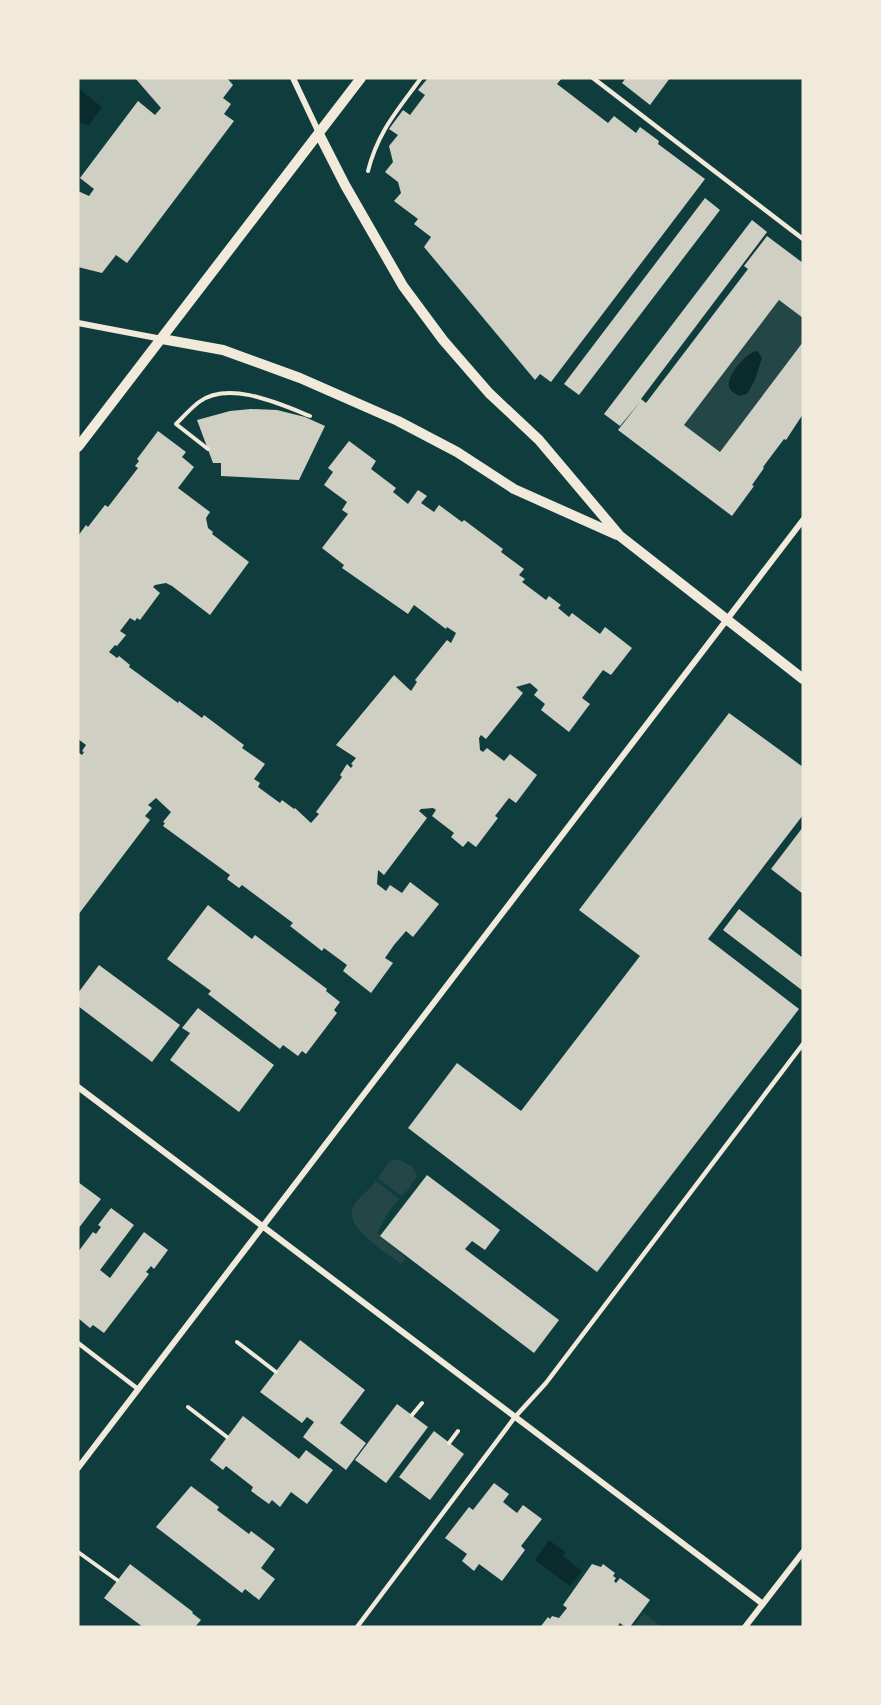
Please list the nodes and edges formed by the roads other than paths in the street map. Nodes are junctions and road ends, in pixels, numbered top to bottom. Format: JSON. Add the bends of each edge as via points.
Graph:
{"nodes":[{"id":1,"x":293,"y":78,"type":"edge"},
{"id":2,"x":361,"y":78,"type":"edge"},
{"id":3,"x":592,"y":78,"type":"edge"},
{"id":4,"x":319,"y":134,"type":"junction"},
{"id":5,"x":803,"y":239,"type":"edge"},
{"id":6,"x":78,"y":323,"type":"edge"},
{"id":7,"x":162,"y":339,"type":"junction"},
{"id":8,"x":78,"y":447,"type":"edge"},
{"id":9,"x":803,"y":520,"type":"edge"},
{"id":10,"x":620,"y":536,"type":"junction"},
{"id":11,"x":726,"y":620,"type":"junction"},
{"id":12,"x":803,"y":679,"type":"edge"},
{"id":13,"x":803,"y":1044,"type":"edge"},
{"id":14,"x":78,"y":1087,"type":"edge"},
{"id":15,"x":263,"y":1226,"type":"junction"},
{"id":16,"x":78,"y":1343,"type":"edge"},
{"id":17,"x":138,"y":1389,"type":"junction"},
{"id":18,"x":516,"y":1417,"type":"junction"},
{"id":19,"x":78,"y":1468,"type":"edge"},
{"id":20,"x":803,"y":1552,"type":"edge"},
{"id":21,"x":763,"y":1604,"type":"junction"},
{"id":22,"x":357,"y":1627,"type":"edge"},
{"id":23,"x":745,"y":1627,"type":"edge"}],
"edges":[{"from":1,"to":4,"type":"street"},
{"from":2,"to":4,"type":"street"},
{"from":3,"to":5,"type":"lane"},
{"from":4,"to":7,"type":"street"},
{"from":4,"to":10,"type":"street","via":[[402,286],[489,393],[539,440]]},
{"from":6,"to":7,"type":"street"},
{"from":7,"to":8,"type":"street"},
{"from":7,"to":10,"type":"street","via":[[223,350],[309,382],[398,421],[457,452],[514,489]]},
{"from":9,"to":11,"type":"street"},
{"from":10,"to":11,"type":"street"},
{"from":11,"to":12,"type":"street"},
{"from":11,"to":15,"type":"street"},
{"from":13,"to":18,"type":"lane","via":[[546,1383]]},
{"from":14,"to":15,"type":"street"},
{"from":15,"to":17,"type":"street"},
{"from":15,"to":18,"type":"street"},
{"from":16,"to":17,"type":"lane"},
{"from":17,"to":19,"type":"street"},
{"from":18,"to":21,"type":"street"},
{"from":18,"to":22,"type":"lane"},
{"from":20,"to":21,"type":"street"},
{"from":21,"to":23,"type":"street"}]}
